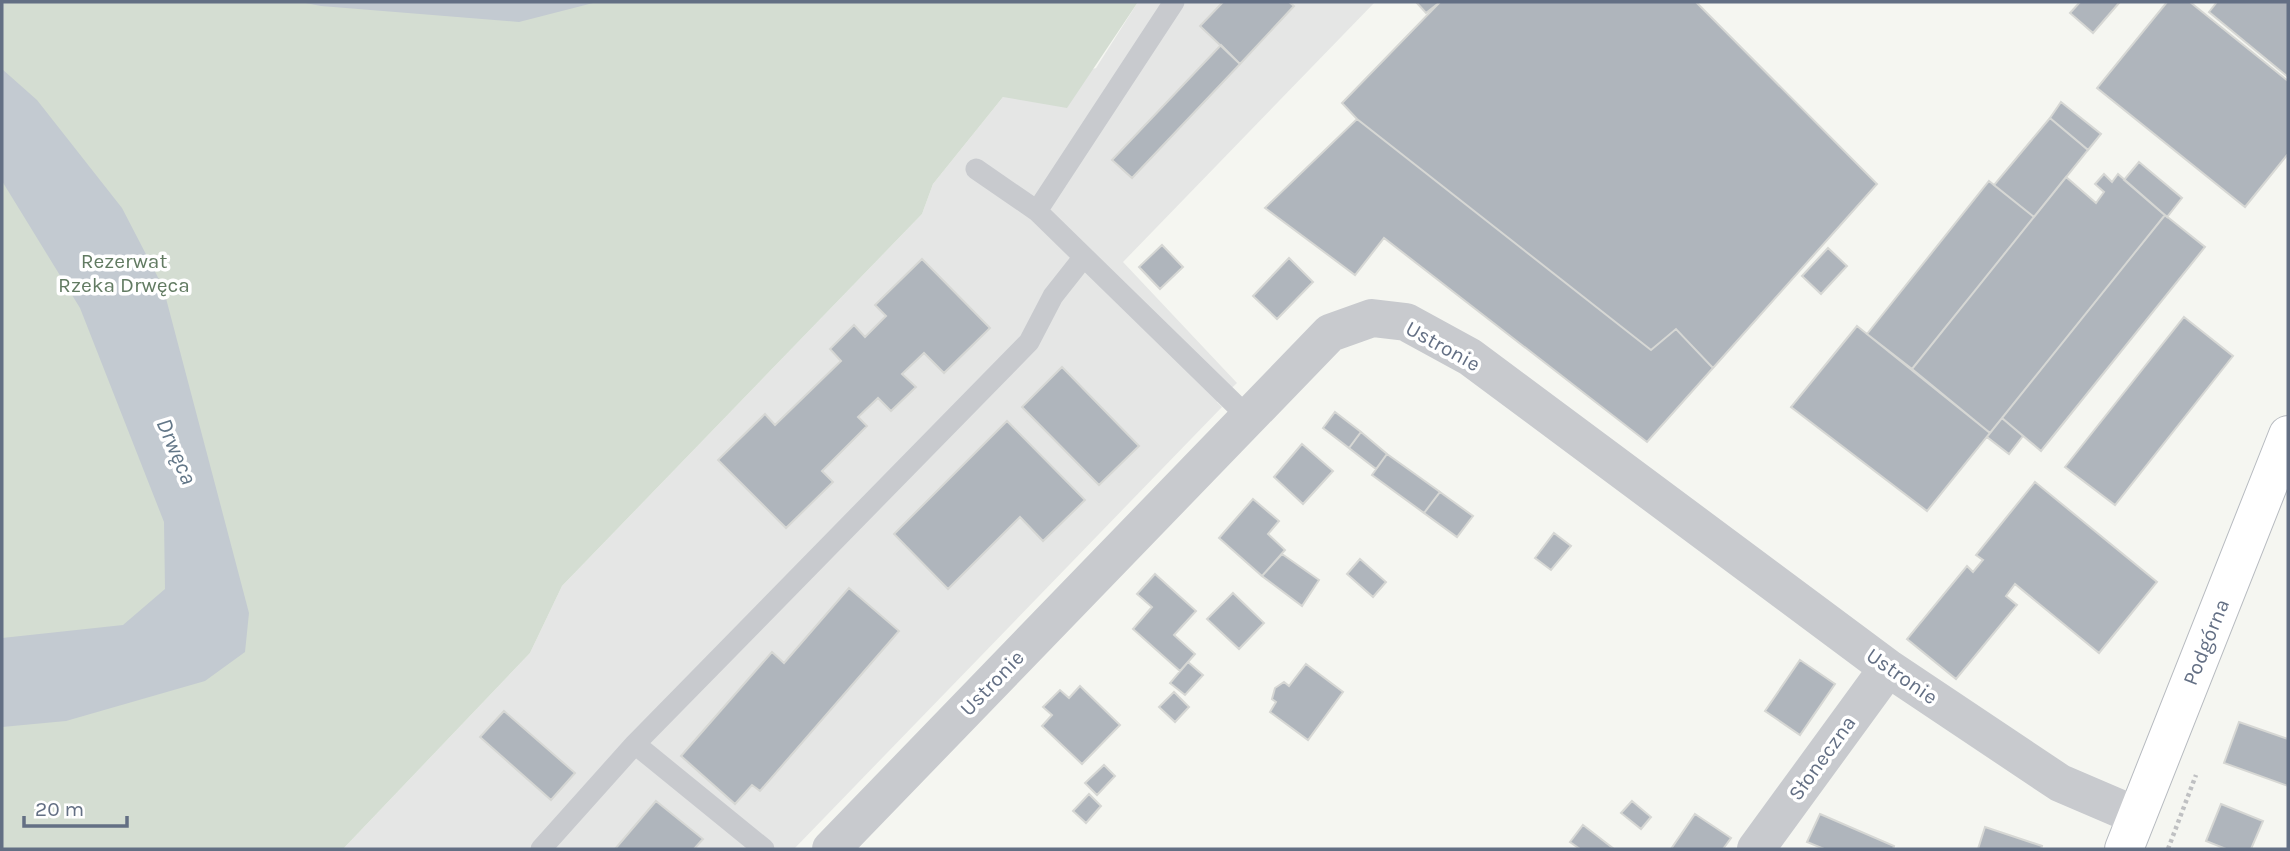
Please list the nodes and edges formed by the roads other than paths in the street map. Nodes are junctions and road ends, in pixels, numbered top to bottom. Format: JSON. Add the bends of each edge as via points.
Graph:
{"nodes":[{"id":1,"x":1174,"y":2,"type":"edge"},
{"id":2,"x":976,"y":169,"type":"dead end"},
{"id":3,"x":1037,"y":211,"type":"junction"},
{"id":4,"x":1083,"y":258,"type":"junction"},
{"id":5,"x":1249,"y":418,"type":"junction"},
{"id":6,"x":2288,"y":435,"type":"edge"},
{"id":7,"x":1888,"y":668,"type":"junction"},
{"id":8,"x":635,"y":744,"type":"junction"},
{"id":9,"x":2130,"y":833,"type":"edge"},
{"id":10,"x":541,"y":849,"type":"edge"},
{"id":11,"x":764,"y":849,"type":"edge"},
{"id":12,"x":831,"y":849,"type":"edge"},
{"id":13,"x":1756,"y":849,"type":"edge"}],
"edges":[{"from":1,"to":3,"type":"lane"},
{"from":2,"to":3,"type":"lane"},
{"from":3,"to":4,"type":"lane"},
{"from":4,"to":5,"type":"lane"},
{"from":4,"to":8,"type":"lane","via":[[1054,296],[1029,342]]},
{"from":5,"to":7,"type":"street","name":"Ustronie","via":[[1330,333],[1372,318],[1406,322],[1470,357]]},
{"from":5,"to":12,"type":"street","name":"Ustronie"},
{"from":6,"to":9,"type":"main road","name":"Podgórna"},
{"from":7,"to":9,"type":"street","name":"Ustronie"},
{"from":7,"to":13,"type":"street","name":"Słoneczna"},
{"from":8,"to":10,"type":"lane"},
{"from":8,"to":11,"type":"lane"}]}
